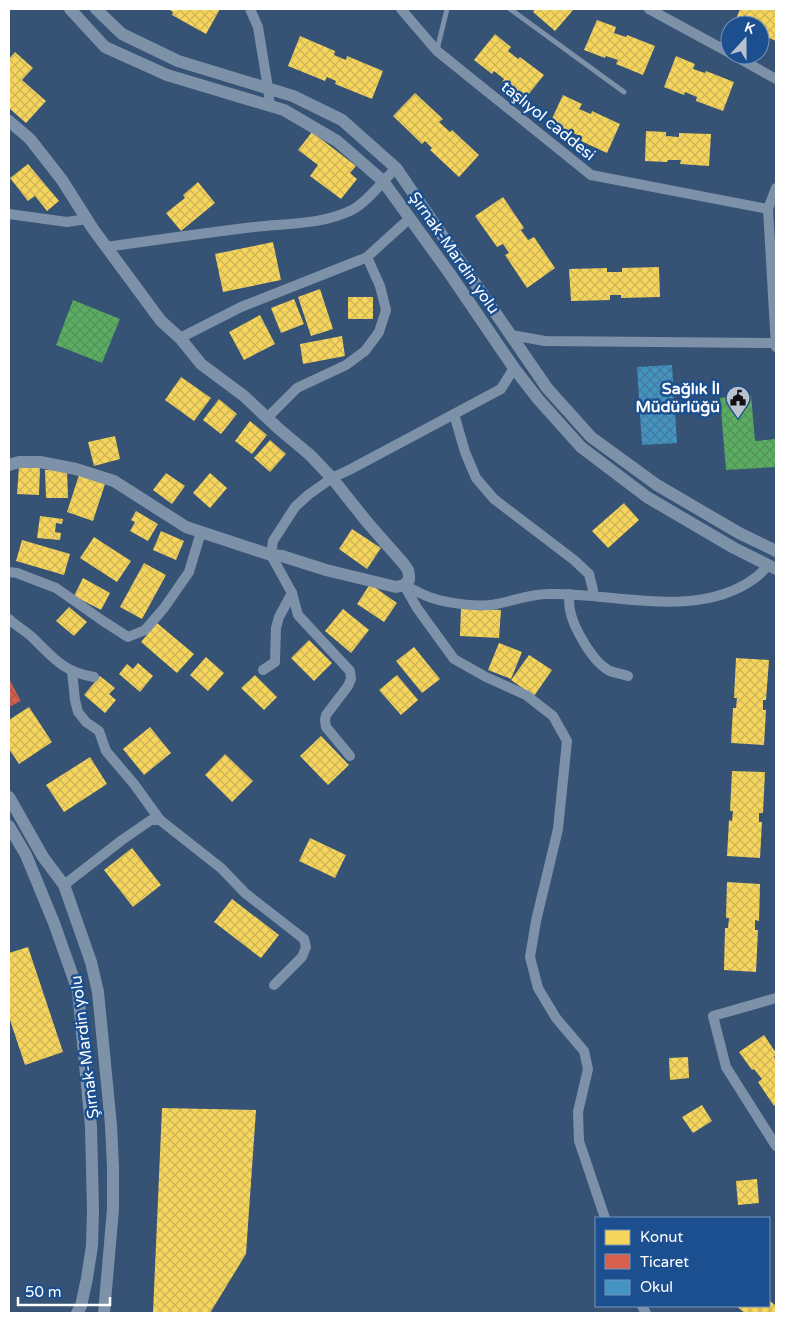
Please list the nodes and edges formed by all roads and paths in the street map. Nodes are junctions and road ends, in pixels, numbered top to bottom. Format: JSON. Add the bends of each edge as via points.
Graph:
{"nodes":[{"id":1,"x":70,"y":9,"type":"edge"},
{"id":2,"x":96,"y":9,"type":"edge"},
{"id":3,"x":250,"y":9,"type":"edge"},
{"id":4,"x":401,"y":9,"type":"edge"},
{"id":5,"x":447,"y":9,"type":"edge"},
{"id":6,"x":510,"y":9,"type":"edge"},
{"id":7,"x":649,"y":9,"type":"edge"},
{"id":8,"x":720,"y":48,"type":"edge"},
{"id":9,"x":437,"y":51,"type":"junction"},
{"id":10,"x":751,"y":65,"type":"edge"},
{"id":11,"x":776,"y":79,"type":"edge"},
{"id":12,"x":268,"y":88,"type":"junction"},
{"id":13,"x":624,"y":92,"type":"dead end"},
{"id":14,"x":270,"y":106,"type":"junction"},
{"id":15,"x":9,"y":121,"type":"edge"},
{"id":16,"x":396,"y":168,"type":"junction"},
{"id":17,"x":383,"y":181,"type":"junction"},
{"id":18,"x":776,"y":188,"type":"edge"},
{"id":19,"x":768,"y":209,"type":"junction"},
{"id":20,"x":9,"y":214,"type":"edge"},
{"id":21,"x":410,"y":218,"type":"junction"},
{"id":22,"x":86,"y":219,"type":"junction"},
{"id":23,"x":106,"y":247,"type":"junction"},
{"id":24,"x":367,"y":257,"type":"junction"},
{"id":25,"x":511,"y":335,"type":"junction"},
{"id":26,"x":180,"y":338,"type":"junction"},
{"id":27,"x":776,"y":345,"type":"edge"},
{"id":28,"x":514,"y":368,"type":"junction"},
{"id":29,"x":454,"y":414,"type":"junction"},
{"id":30,"x":267,"y":418,"type":"junction"},
{"id":31,"x":9,"y":464,"type":"edge"},
{"id":32,"x":332,"y":478,"type":"junction"},
{"id":33,"x":202,"y":532,"type":"junction"},
{"id":34,"x":776,"y":551,"type":"edge"},
{"id":35,"x":271,"y":554,"type":"junction"},
{"id":36,"x":772,"y":567,"type":"edge"},
{"id":37,"x":9,"y":572,"type":"edge"},
{"id":38,"x":404,"y":585,"type":"junction"},
{"id":39,"x":292,"y":593,"type":"junction"},
{"id":40,"x":569,"y":594,"type":"junction"},
{"id":41,"x":592,"y":595,"type":"junction"},
{"id":42,"x":9,"y":619,"type":"edge"},
{"id":43,"x":263,"y":670,"type":"dead end"},
{"id":44,"x":72,"y":671,"type":"junction"},
{"id":45,"x":628,"y":676,"type":"dead end"},
{"id":46,"x":94,"y":677,"type":"dead end"},
{"id":47,"x":350,"y":756,"type":"dead end"},
{"id":48,"x":9,"y":797,"type":"edge"},
{"id":49,"x":160,"y":820,"type":"junction"},
{"id":50,"x":9,"y":826,"type":"edge"},
{"id":51,"x":64,"y":885,"type":"junction"},
{"id":52,"x":274,"y":985,"type":"dead end"},
{"id":53,"x":776,"y":998,"type":"edge"},
{"id":54,"x":776,"y":1146,"type":"edge"},
{"id":55,"x":605,"y":1217,"type":"edge"},
{"id":56,"x":77,"y":1313,"type":"edge"},
{"id":57,"x":104,"y":1313,"type":"edge"}],
"edges":[{"from":1,"to":14,"type":"street","name":"Şırnak-Mardin yolu","via":[[105,47],[167,75]]},
{"from":2,"to":12,"type":"street","name":"Şırnak-Mardin yolu","via":[[122,34],[178,61]]},
{"from":3,"to":12,"type":"street","via":[[258,27]]},
{"from":4,"to":9,"type":"street","name":"taşlıyol caddesi"},
{"from":5,"to":9,"type":"lane"},
{"from":6,"to":13,"type":"lane"},
{"from":7,"to":8,"type":"street"},
{"from":9,"to":19,"type":"street","name":"taşlıyol caddesi","via":[[591,175]]},
{"from":10,"to":11,"type":"street"},
{"from":12,"to":14,"type":"street"},
{"from":12,"to":16,"type":"street","name":"Şırnak-Mardin yolu","via":[[294,96],[342,120]]},
{"from":14,"to":17,"type":"street","name":"Şırnak-Mardin yolu","via":[[284,110],[337,141]]},
{"from":15,"to":22,"type":"street","via":[[30,139],[62,180]]},
{"from":16,"to":17,"type":"street"},
{"from":16,"to":25,"type":"street","name":"Şırnak-Mardin yolu"},
{"from":17,"to":21,"type":"street","name":"Şırnak-Mardin yolu"},
{"from":17,"to":23,"type":"street","via":[[353,210],[334,217]]},
{"from":18,"to":19,"type":"street"},
{"from":19,"to":27,"type":"street"},
{"from":20,"to":22,"type":"street","via":[[66,222]]},
{"from":21,"to":24,"type":"street"},
{"from":21,"to":28,"type":"street","name":"Şırnak-Mardin yolu"},
{"from":22,"to":23,"type":"street"},
{"from":23,"to":26,"type":"street","via":[[161,321]]},
{"from":24,"to":26,"type":"street","via":[[241,307]]},
{"from":24,"to":30,"type":"street","via":[[386,310],[379,332],[365,351],[346,365],[297,388]]},
{"from":25,"to":27,"type":"street","via":[[545,341]]},
{"from":25,"to":34,"type":"street","name":"Şırnak-Mardin yolu","via":[[547,388],[591,437],[657,485],[738,533]]},
{"from":26,"to":30,"type":"street","via":[[200,364],[244,396]]},
{"from":28,"to":29,"type":"street","via":[[501,389]]},
{"from":28,"to":36,"type":"street","name":"Şırnak-Mardin yolu","via":[[581,447],[647,498]]},
{"from":29,"to":32,"type":"street"},
{"from":29,"to":41,"type":"street","via":[[464,452],[476,478],[494,499],[589,574],[594,590]]},
{"from":30,"to":32,"type":"street"},
{"from":31,"to":33,"type":"street","via":[[40,462],[114,481],[186,527]]},
{"from":32,"to":35,"type":"street","via":[[295,507],[273,541]]},
{"from":32,"to":38,"type":"street","via":[[408,570],[409,580]]},
{"from":33,"to":35,"type":"street"},
{"from":33,"to":37,"type":"street","via":[[189,572],[164,608],[145,630],[128,637],[56,588]]},
{"from":35,"to":38,"type":"street","via":[[396,587]]},
{"from":35,"to":39,"type":"street"},
{"from":36,"to":41,"type":"street","via":[[730,593],[704,600],[641,602]]},
{"from":38,"to":40,"type":"street","via":[[432,598],[467,605],[492,605],[546,594]]},
{"from":38,"to":55,"type":"street","via":[[416,608],[454,659],[526,695],[553,716],[567,740],[558,829],[530,957],[538,988],[556,1018],[584,1051],[588,1069],[578,1112],[579,1141]]},
{"from":39,"to":43,"type":"street","via":[[276,628],[275,662]]},
{"from":39,"to":47,"type":"street","via":[[298,615],[350,672],[348,686],[325,720],[326,727]]},
{"from":40,"to":41,"type":"street"},
{"from":40,"to":45,"type":"street","via":[[570,611],[577,630],[591,652],[609,670]]},
{"from":42,"to":44,"type":"street"},
{"from":44,"to":46,"type":"street"},
{"from":44,"to":49,"type":"street","via":[[78,712],[99,732],[106,751]]},
{"from":48,"to":51,"type":"street","name":"Şırnak-Mardin yolu","via":[[43,858]]},
{"from":49,"to":51,"type":"street","via":[[151,820]]},
{"from":49,"to":52,"type":"street","via":[[304,939],[306,947],[302,957]]},
{"from":50,"to":56,"type":"street","name":"Şırnak-Mardin yolu","via":[[26,855],[78,992],[91,1126],[93,1210],[92,1246]]},
{"from":51,"to":57,"type":"street","name":"Şırnak-Mardin yolu","via":[[93,970],[106,1062],[113,1209]]},
{"from":53,"to":54,"type":"street","via":[[713,1016],[726,1068]]}]}
